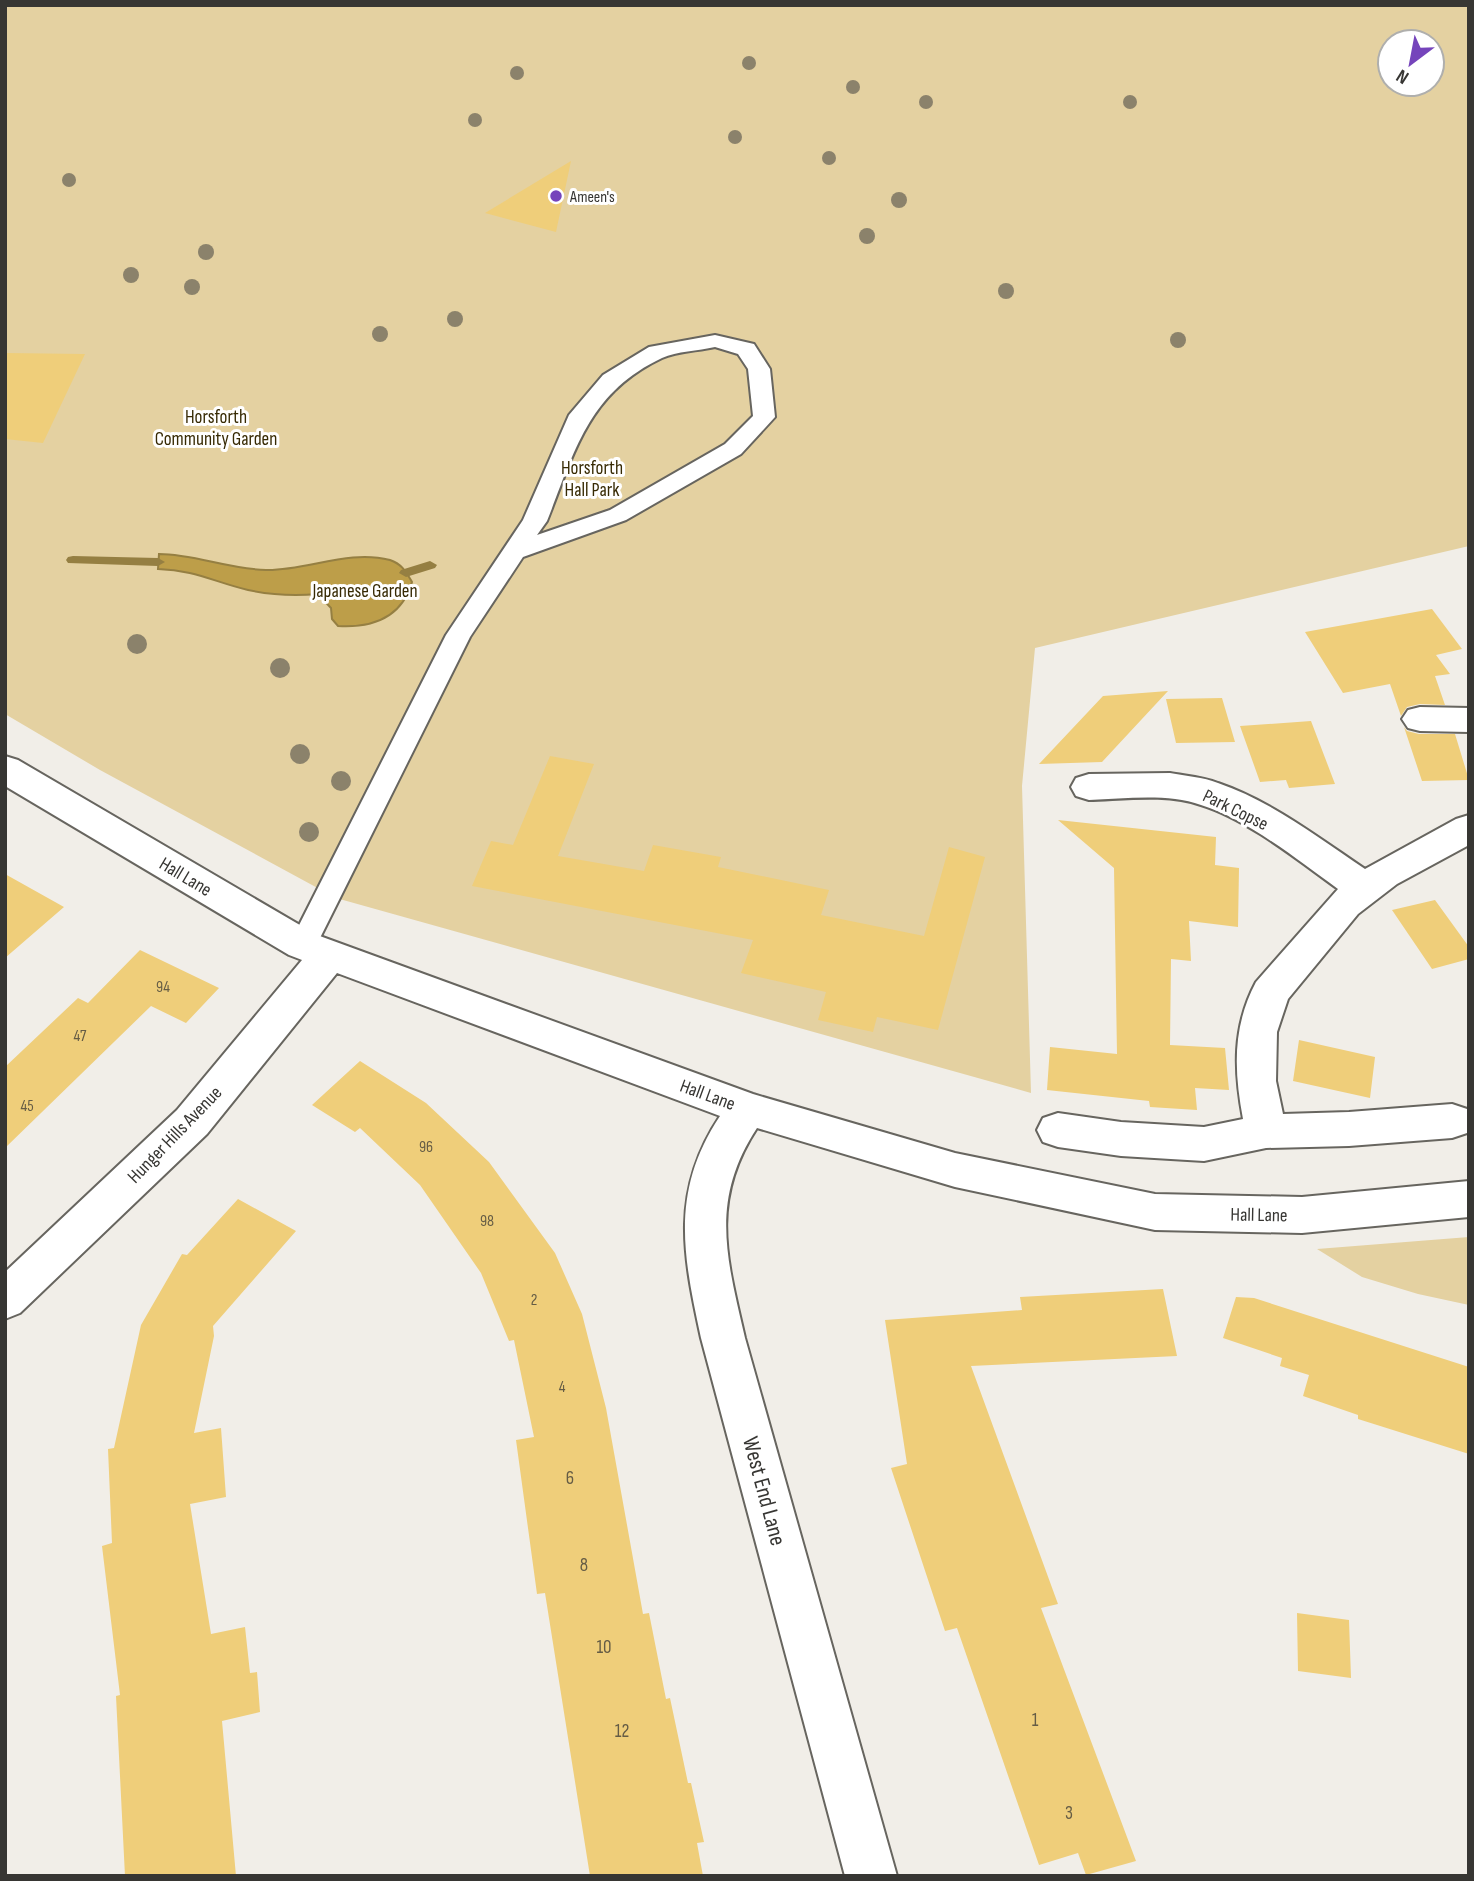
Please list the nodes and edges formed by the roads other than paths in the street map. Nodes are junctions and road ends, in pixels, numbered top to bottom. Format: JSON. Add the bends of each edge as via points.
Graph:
{"nodes":[{"id":1,"x":513,"y":552,"type":"junction"},
{"id":2,"x":1420,"y":719,"type":"dead end"},
{"id":3,"x":1469,"y":720,"type":"edge"},
{"id":4,"x":5,"y":769,"type":"edge"},
{"id":5,"x":1089,"y":788,"type":"dead end"},
{"id":6,"x":1469,"y":828,"type":"edge"},
{"id":7,"x":1366,"y":888,"type":"junction"},
{"id":8,"x":316,"y":950,"type":"junction"},
{"id":9,"x":747,"y":1109,"type":"junction"},
{"id":10,"x":1452,"y":1121,"type":"dead end"},
{"id":11,"x":1058,"y":1130,"type":"dead end"},
{"id":12,"x":1266,"y":1130,"type":"junction"},
{"id":13,"x":1469,"y":1199,"type":"edge"},
{"id":14,"x":5,"y":1300,"type":"edge"},
{"id":15,"x":871,"y":1876,"type":"edge"}],
"edges":[{"from":1,"to":1,"type":"lane","via":[[535,521],[577,420],[611,380],[657,352],[715,341],[746,349],[759,369],[764,416],[733,449],[618,515]]},
{"from":1,"to":8,"type":"lane","via":[[458,635]]},
{"from":2,"to":3,"type":"street"},
{"from":4,"to":8,"type":"street","name":"Hall Lane"},
{"from":5,"to":7,"type":"street","name":"Park Copse","via":[[1170,786],[1206,792],[1294,839]]},
{"from":6,"to":7,"type":"street"},
{"from":7,"to":12,"type":"street","via":[[1345,904],[1270,993],[1257,1032],[1256,1081]]},
{"from":8,"to":9,"type":"street","name":"Hall Lane"},
{"from":8,"to":14,"type":"street","name":"Hunger Hills Avenue","via":[[192,1122]]},
{"from":9,"to":13,"type":"street","name":"Hall Lane","via":[[955,1170],[1155,1212],[1302,1215]]},
{"from":9,"to":15,"type":"street","name":"West End Lane","via":[[717,1159],[705,1196],[706,1262]]},
{"from":10,"to":12,"type":"street"},
{"from":11,"to":12,"type":"street","via":[[1204,1144]]}]}
